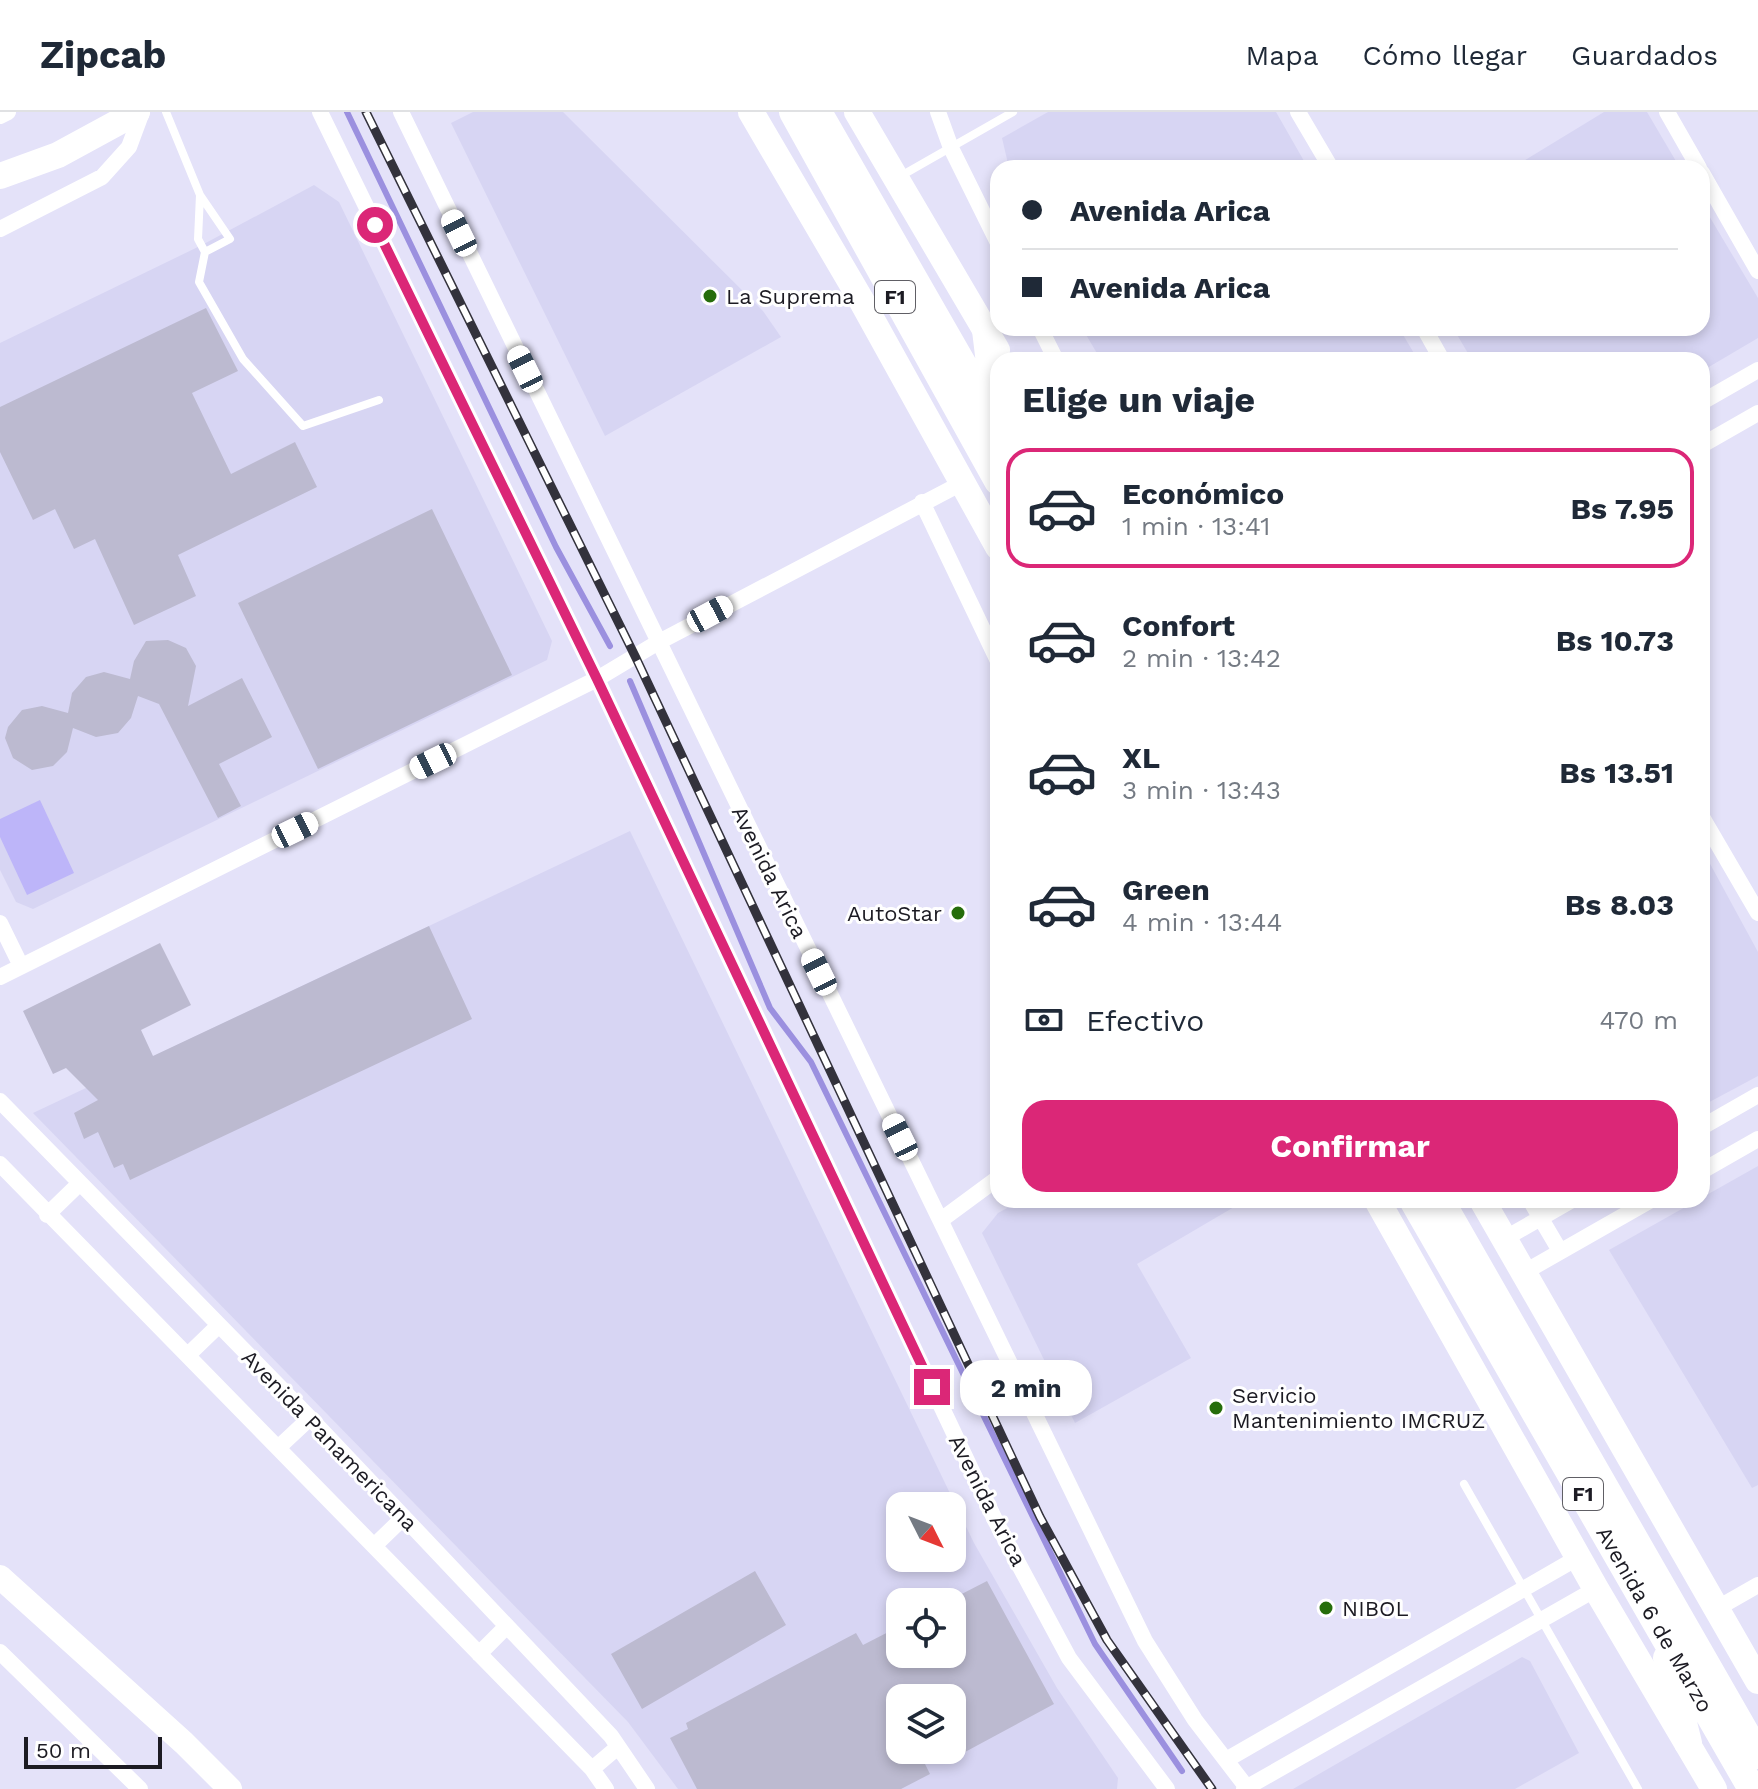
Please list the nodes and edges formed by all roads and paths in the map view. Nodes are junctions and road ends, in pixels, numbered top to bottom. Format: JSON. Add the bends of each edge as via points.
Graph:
{"nodes":[{"id":1,"x":8,"y":112,"type":"edge"},
{"id":2,"x":126,"y":112,"type":"edge"},
{"id":3,"x":140,"y":112,"type":"edge"},
{"id":4,"x":166,"y":112,"type":"edge"},
{"id":5,"x":320,"y":112,"type":"edge"},
{"id":6,"x":401,"y":112,"type":"edge"},
{"id":7,"x":751,"y":112,"type":"edge"},
{"id":8,"x":793,"y":112,"type":"edge"},
{"id":9,"x":818,"y":112,"type":"edge"},
{"id":10,"x":857,"y":112,"type":"edge"},
{"id":11,"x":938,"y":112,"type":"edge"},
{"id":12,"x":1013,"y":112,"type":"edge"},
{"id":13,"x":1298,"y":112,"type":"edge"},
{"id":14,"x":1667,"y":112,"type":"edge"},
{"id":15,"x":0,"y":116,"type":"edge"},
{"id":16,"x":951,"y":148,"type":"junction"},
{"id":17,"x":1326,"y":160,"type":"edge"},
{"id":18,"x":1695,"y":160,"type":"edge"},
{"id":19,"x":6,"y":173,"type":"edge"},
{"id":20,"x":895,"y":179,"type":"junction"},
{"id":21,"x":1710,"y":186,"type":"edge"},
{"id":22,"x":200,"y":195,"type":"junction"},
{"id":23,"x":990,"y":227,"type":"edge"},
{"id":24,"x":0,"y":229,"type":"edge"},
{"id":25,"x":205,"y":252,"type":"junction"},
{"id":26,"x":1758,"y":271,"type":"edge"},
{"id":27,"x":986,"y":330,"type":"junction"},
{"id":28,"x":998,"y":352,"type":"edge"},
{"id":29,"x":990,"y":362,"type":"edge"},
{"id":30,"x":1758,"y":370,"type":"edge"},
{"id":31,"x":1710,"y":397,"type":"edge"},
{"id":32,"x":379,"y":400,"type":"dead end"},
{"id":33,"x":990,"y":412,"type":"edge"},
{"id":34,"x":1758,"y":413,"type":"edge"},
{"id":35,"x":1710,"y":440,"type":"edge"},
{"id":36,"x":990,"y":467,"type":"edge"},
{"id":37,"x":962,"y":483,"type":"junction"},
{"id":38,"x":922,"y":502,"type":"junction"},
{"id":39,"x":990,"y":533,"type":"edge"},
{"id":40,"x":657,"y":643,"type":"junction"},
{"id":41,"x":990,"y":644,"type":"edge"},
{"id":42,"x":597,"y":679,"type":"junction"},
{"id":43,"x":1710,"y":831,"type":"edge"},
{"id":44,"x":1758,"y":913,"type":"edge"},
{"id":45,"x":0,"y":923,"type":"edge"},
{"id":46,"x":21,"y":966,"type":"junction"},
{"id":47,"x":0,"y":977,"type":"edge"},
{"id":48,"x":1758,"y":1095,"type":"edge"},
{"id":49,"x":0,"y":1101,"type":"edge"},
{"id":50,"x":1710,"y":1122,"type":"edge"},
{"id":51,"x":1758,"y":1139,"type":"edge"},
{"id":52,"x":0,"y":1164,"type":"edge"},
{"id":53,"x":1710,"y":1166,"type":"edge"},
{"id":54,"x":80,"y":1183,"type":"junction"},
{"id":55,"x":990,"y":1184,"type":"edge"},
{"id":56,"x":1382,"y":1208,"type":"edge"},
{"id":57,"x":1418,"y":1208,"type":"edge"},
{"id":58,"x":1445,"y":1208,"type":"edge"},
{"id":59,"x":1487,"y":1208,"type":"edge"},
{"id":60,"x":1535,"y":1208,"type":"edge"},
{"id":61,"x":1558,"y":1208,"type":"edge"},
{"id":62,"x":1637,"y":1208,"type":"edge"},
{"id":63,"x":47,"y":1215,"type":"junction"},
{"id":64,"x":1541,"y":1218,"type":"junction"},
{"id":65,"x":941,"y":1220,"type":"junction"},
{"id":66,"x":1504,"y":1239,"type":"junction"},
{"id":67,"x":1560,"y":1251,"type":"junction"},
{"id":68,"x":1523,"y":1273,"type":"junction"},
{"id":69,"x":219,"y":1325,"type":"junction"},
{"id":70,"x":188,"y":1355,"type":"junction"},
{"id":71,"x":310,"y":1418,"type":"junction"},
{"id":72,"x":280,"y":1446,"type":"junction"},
{"id":73,"x":1464,"y":1484,"type":"dead end"},
{"id":74,"x":404,"y":1517,"type":"junction"},
{"id":75,"x":374,"y":1546,"type":"junction"},
{"id":76,"x":1579,"y":1557,"type":"junction"},
{"id":77,"x":0,"y":1577,"type":"edge"},
{"id":78,"x":1758,"y":1585,"type":"edge"},
{"id":79,"x":1596,"y":1589,"type":"junction"},
{"id":80,"x":1523,"y":1590,"type":"junction"},
{"id":81,"x":1716,"y":1609,"type":"junction"},
{"id":82,"x":1541,"y":1623,"type":"junction"},
{"id":83,"x":507,"y":1626,"type":"junction"},
{"id":84,"x":1659,"y":1627,"type":"junction"},
{"id":85,"x":0,"y":1652,"type":"edge"},
{"id":86,"x":479,"y":1654,"type":"junction"},
{"id":87,"x":1758,"y":1681,"type":"edge"},
{"id":88,"x":1688,"y":1743,"type":"junction"},
{"id":89,"x":618,"y":1747,"type":"junction"},
{"id":90,"x":1758,"y":1755,"type":"edge"},
{"id":91,"x":1226,"y":1760,"type":"junction"},
{"id":92,"x":592,"y":1769,"type":"junction"},
{"id":93,"x":140,"y":1789,"type":"edge"},
{"id":94,"x":230,"y":1789,"type":"edge"},
{"id":95,"x":606,"y":1789,"type":"edge"},
{"id":96,"x":647,"y":1789,"type":"edge"},
{"id":97,"x":1167,"y":1789,"type":"edge"},
{"id":98,"x":1247,"y":1789,"type":"edge"},
{"id":99,"x":1638,"y":1789,"type":"edge"},
{"id":100,"x":1714,"y":1789,"type":"edge"},
{"id":101,"x":1752,"y":1789,"type":"edge"}],
"edges":[{"from":1,"to":15,"type":"street"},
{"from":2,"to":19,"type":"main road","via":[[52,142]]},
{"from":3,"to":19,"type":"main road","via":[[58,155]]},
{"from":3,"to":24,"type":"street","via":[[129,147],[102,177]]},
{"from":4,"to":22,"type":"lane"},
{"from":5,"to":42,"type":"street","name":"Avenida Arica"},
{"from":6,"to":40,"type":"street","name":"Avenida Arica"},
{"from":7,"to":37,"type":"main road"},
{"from":8,"to":36,"type":"highway","number":"F1"},
{"from":9,"to":33,"type":"highway","number":"F1"},
{"from":10,"to":20,"type":"main road"},
{"from":11,"to":16,"type":"street"},
{"from":12,"to":16,"type":"lane"},
{"from":13,"to":17,"type":"street"},
{"from":14,"to":18,"type":"street"},
{"from":16,"to":20,"type":"lane"},
{"from":16,"to":23,"type":"street"},
{"from":20,"to":27,"type":"main road"},
{"from":21,"to":26,"type":"street"},
{"from":22,"to":25,"type":"lane","via":[[198,239]]},
{"from":22,"to":25,"type":"lane","via":[[230,239]]},
{"from":25,"to":32,"type":"lane","via":[[199,282],[243,359],[303,426]]},
{"from":27,"to":28,"type":"main road"},
{"from":27,"to":29,"type":"highway"},
{"from":30,"to":31,"type":"street"},
{"from":34,"to":35,"type":"street"},
{"from":37,"to":38,"type":"street"},
{"from":37,"to":39,"type":"main road"},
{"from":38,"to":40,"type":"street"},
{"from":38,"to":41,"type":"street"},
{"from":40,"to":42,"type":"street"},
{"from":40,"to":65,"type":"street","name":"Avenida Arica"},
{"from":42,"to":46,"type":"street"},
{"from":42,"to":97,"type":"street","name":"Avenida Arica","via":[[996,1522],[1069,1658]]},
{"from":43,"to":44,"type":"street"},
{"from":45,"to":46,"type":"street"},
{"from":46,"to":47,"type":"street"},
{"from":48,"to":50,"type":"street"},
{"from":49,"to":54,"type":"street","name":"Avenida Panamericana"},
{"from":51,"to":53,"type":"street"},
{"from":52,"to":63,"type":"street","name":"Avenida Panamericana"},
{"from":54,"to":63,"type":"street"},
{"from":54,"to":69,"type":"street","name":"Avenida Panamericana"},
{"from":55,"to":65,"type":"street"},
{"from":56,"to":76,"type":"main road","name":"Avenida 6 de Marzo"},
{"from":57,"to":84,"type":"highway","name":"Avenida 6 de Marzo","number":"F1"},
{"from":58,"to":90,"type":"highway","name":"Avenida 6 de Marzo","number":"F1"},
{"from":59,"to":66,"type":"main road"},
{"from":60,"to":64,"type":"street"},
{"from":61,"to":64,"type":"street"},
{"from":62,"to":67,"type":"street"},
{"from":63,"to":70,"type":"street","name":"Avenida Panamericana"},
{"from":64,"to":66,"type":"street"},
{"from":64,"to":67,"type":"street"},
{"from":65,"to":91,"type":"street","name":"Avenida Arica","via":[[1145,1641]]},
{"from":66,"to":68,"type":"main road"},
{"from":67,"to":68,"type":"street"},
{"from":68,"to":81,"type":"main road"},
{"from":69,"to":70,"type":"street"},
{"from":69,"to":71,"type":"street","name":"Avenida Panamericana"},
{"from":70,"to":72,"type":"street","name":"Avenida Panamericana"},
{"from":71,"to":72,"type":"street"},
{"from":71,"to":74,"type":"street","name":"Avenida Panamericana"},
{"from":72,"to":75,"type":"street","name":"Avenida Panamericana"},
{"from":73,"to":80,"type":"lane"},
{"from":74,"to":75,"type":"street"},
{"from":74,"to":83,"type":"street","name":"Avenida Panamericana"},
{"from":75,"to":86,"type":"street","name":"Avenida Panamericana"},
{"from":76,"to":79,"type":"main road","name":"Avenida 6 de Marzo"},
{"from":76,"to":80,"type":"street"},
{"from":77,"to":94,"type":"main road"},
{"from":78,"to":81,"type":"street"},
{"from":79,"to":82,"type":"street"},
{"from":79,"to":88,"type":"main road","name":"Avenida 6 de Marzo"},
{"from":80,"to":82,"type":"lane"},
{"from":80,"to":91,"type":"street"},
{"from":81,"to":87,"type":"main road"},
{"from":82,"to":98,"type":"street"},
{"from":82,"to":99,"type":"lane"},
{"from":83,"to":86,"type":"street"},
{"from":83,"to":89,"type":"street","name":"Avenida Panamericana"},
{"from":84,"to":88,"type":"highway"},
{"from":84,"to":101,"type":"highway","name":"Avenida 6 de Marzo","number":"F1"},
{"from":85,"to":93,"type":"street"},
{"from":86,"to":92,"type":"street","name":"Avenida Panamericana"},
{"from":88,"to":100,"type":"main road","name":"Avenida 6 de Marzo"},
{"from":89,"to":92,"type":"street"},
{"from":89,"to":96,"type":"street","name":"Avenida Panamericana"},
{"from":91,"to":98,"type":"street","name":"Avenida Arica"},
{"from":92,"to":95,"type":"street","name":"Avenida Panamericana"}]}
